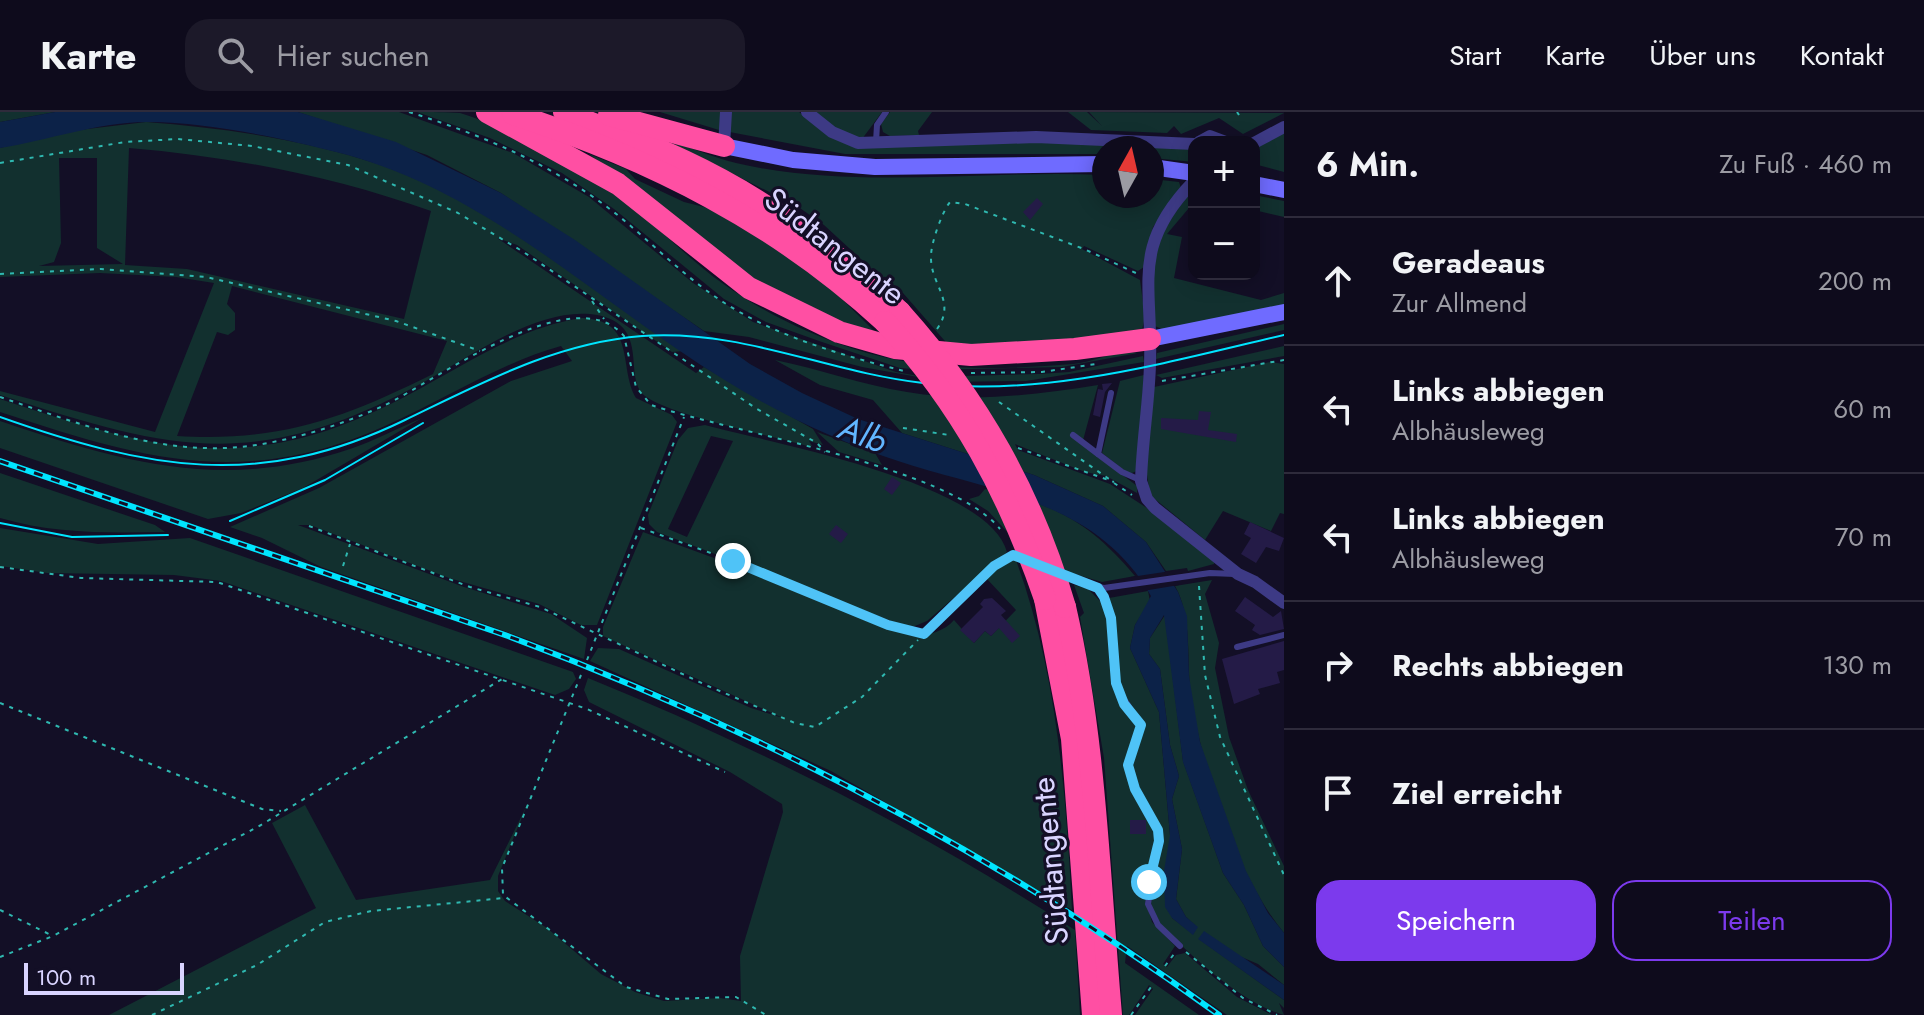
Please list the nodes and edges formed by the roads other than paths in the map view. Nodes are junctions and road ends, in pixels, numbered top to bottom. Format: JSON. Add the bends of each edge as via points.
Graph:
{"nodes":[{"id":1,"x":487,"y":112,"type":"edge"},
{"id":2,"x":508,"y":112,"type":"edge"},
{"id":3,"x":564,"y":112,"type":"edge"},
{"id":4,"x":593,"y":112,"type":"edge"},
{"id":5,"x":726,"y":112,"type":"edge"},
{"id":6,"x":807,"y":112,"type":"edge"},
{"id":7,"x":886,"y":112,"type":"edge"},
{"id":8,"x":1284,"y":127,"type":"edge"},
{"id":9,"x":1260,"y":140,"type":"edge"},
{"id":10,"x":876,"y":142,"type":"junction"},
{"id":11,"x":1188,"y":143,"type":"edge"},
{"id":12,"x":724,"y":146,"type":"junction"},
{"id":13,"x":1092,"y":164,"type":"edge"},
{"id":14,"x":1164,"y":169,"type":"edge"},
{"id":15,"x":1188,"y":172,"type":"edge"},
{"id":16,"x":1260,"y":183,"type":"edge"},
{"id":17,"x":1188,"y":188,"type":"edge"},
{"id":18,"x":1284,"y":190,"type":"edge"},
{"id":19,"x":1284,"y":312,"type":"edge"},
{"id":20,"x":893,"y":317,"type":"junction"},
{"id":21,"x":1150,"y":339,"type":"junction"},
{"id":22,"x":1111,"y":393,"type":"dead end"},
{"id":23,"x":1073,"y":435,"type":"dead end"},
{"id":24,"x":1098,"y":454,"type":"junction"},
{"id":25,"x":1141,"y":481,"type":"junction"},
{"id":26,"x":1238,"y":574,"type":"junction"},
{"id":27,"x":1098,"y":588,"type":"junction"},
{"id":28,"x":1055,"y":603,"type":"junction"},
{"id":29,"x":1284,"y":603,"type":"edge"},
{"id":30,"x":924,"y":634,"type":"road end"},
{"id":31,"x":1284,"y":635,"type":"edge"},
{"id":32,"x":1237,"y":647,"type":"dead end"},
{"id":33,"x":1180,"y":946,"type":"road end"},
{"id":34,"x":1093,"y":1015,"type":"edge"},
{"id":35,"x":1111,"y":1015,"type":"edge"}],
"edges":[{"from":1,"to":21,"type":"highway","via":[[618,184],[749,288],[839,332],[895,348],[971,355]]},
{"from":2,"to":20,"type":"highway","name":"Südtangente","via":[[618,152],[721,201]]},
{"from":3,"to":20,"type":"highway","name":"Südtangente","via":[[680,159],[760,202],[820,242]]},
{"from":4,"to":12,"type":"highway"},
{"from":5,"to":12,"type":"street"},
{"from":6,"to":10,"type":"street","via":[[832,132],[858,143]]},
{"from":7,"to":10,"type":"lane","via":[[877,125]]},
{"from":8,"to":9,"type":"street"},
{"from":10,"to":11,"type":"street","via":[[1093,137]]},
{"from":12,"to":13,"type":"main road","via":[[793,160],[875,167]]},
{"from":14,"to":15,"type":"main road"},
{"from":16,"to":18,"type":"main road"},
{"from":17,"to":21,"type":"street","via":[[1161,222],[1153,242],[1146,278]]},
{"from":19,"to":21,"type":"main road"},
{"from":20,"to":28,"type":"highway","name":"Südtangente","bridge":true,"via":[[958,380],[1009,462],[1041,532]]},
{"from":21,"to":25,"type":"street"},
{"from":22,"to":24,"type":"lane"},
{"from":23,"to":24,"type":"lane"},
{"from":24,"to":25,"type":"lane"},
{"from":25,"to":26,"type":"street","via":[[1155,508]]},
{"from":26,"to":27,"type":"lane"},
{"from":26,"to":29,"type":"street"},
{"from":27,"to":30,"type":"lane","via":[[1013,555],[994,566]]},
{"from":27,"to":33,"type":"lane","via":[[1109,607],[1118,690],[1141,725],[1129,760],[1131,780],[1159,837],[1148,904],[1158,925]]},
{"from":28,"to":34,"type":"highway","name":"Südtangente","via":[[1072,739]]},
{"from":28,"to":35,"type":"highway","name":"Südtangente","via":[[1087,725]]},
{"from":31,"to":32,"type":"lane"}]}
